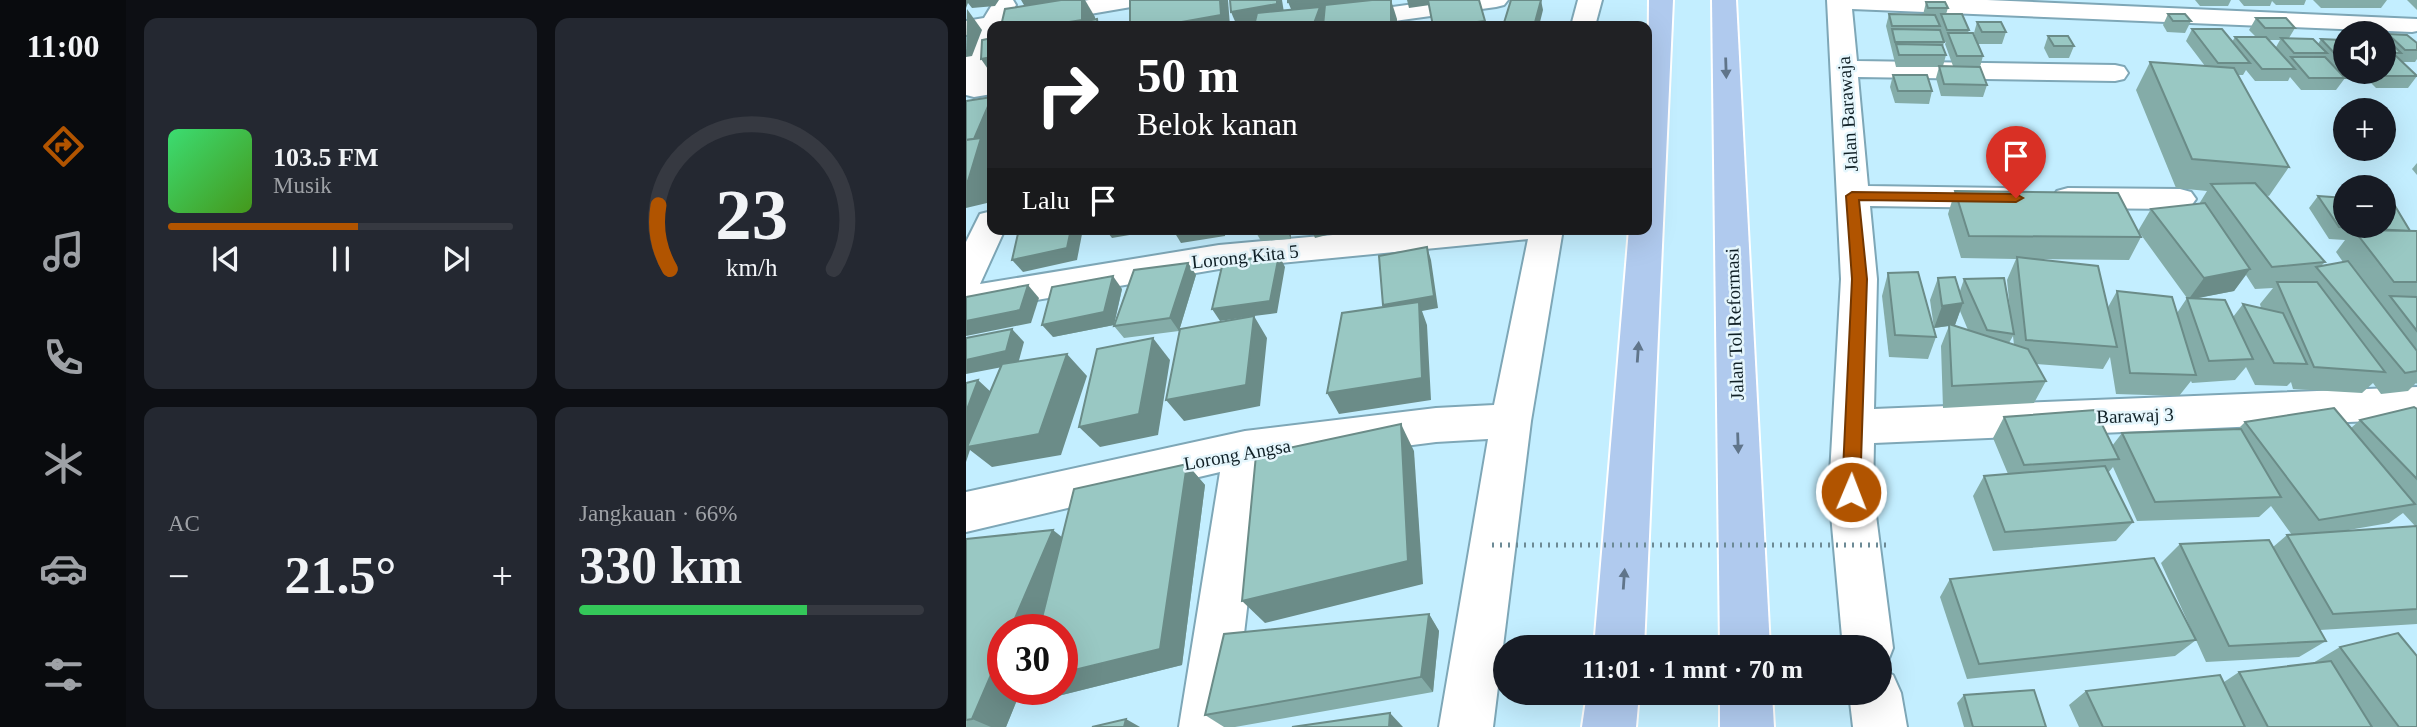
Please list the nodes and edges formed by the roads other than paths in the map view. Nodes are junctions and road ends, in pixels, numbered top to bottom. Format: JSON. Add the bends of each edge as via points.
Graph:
{"nodes":[{"id":1,"x":1007,"y":0,"type":"edge"},
{"id":2,"x":1131,"y":0,"type":"edge"},
{"id":3,"x":1496,"y":0,"type":"edge"},
{"id":4,"x":1590,"y":0,"type":"edge"},
{"id":5,"x":1661,"y":0,"type":"edge"},
{"id":6,"x":1724,"y":0,"type":"edge"},
{"id":7,"x":1839,"y":0,"type":"edge"},
{"id":8,"x":2388,"y":0,"type":"edge"},
{"id":9,"x":1008,"y":21,"type":"edge"},
{"id":10,"x":1343,"y":21,"type":"edge"},
{"id":11,"x":1584,"y":21,"type":"edge"},
{"id":12,"x":979,"y":26,"type":"edge"},
{"id":13,"x":2415,"y":27,"type":"edge"},
{"id":14,"x":1844,"y":69,"type":"junction"},
{"id":15,"x":2115,"y":73,"type":"dead end"},
{"id":16,"x":987,"y":87,"type":"edge"},
{"id":17,"x":1652,"y":146,"type":"edge"},
{"id":18,"x":1852,"y":196,"type":"junction"},
{"id":19,"x":2180,"y":199,"type":"dead end"},
{"id":20,"x":987,"y":220,"type":"edge"},
{"id":21,"x":966,"y":222,"type":"edge"},
{"id":22,"x":987,"y":230,"type":"edge"},
{"id":23,"x":1460,"y":235,"type":"edge"},
{"id":24,"x":1546,"y":235,"type":"edge"},
{"id":25,"x":1646,"y":235,"type":"edge"},
{"id":26,"x":966,"y":278,"type":"edge"},
{"id":27,"x":966,"y":299,"type":"edge"},
{"id":28,"x":2417,"y":403,"type":"edge"},
{"id":29,"x":1511,"y":421,"type":"junction"},
{"id":30,"x":1852,"y":427,"type":"junction"},
{"id":31,"x":1245,"y":449,"type":"junction"},
{"id":32,"x":966,"y":512,"type":"edge"},
{"id":33,"x":1620,"y":635,"type":"edge"},
{"id":34,"x":1745,"y":635,"type":"edge"},
{"id":35,"x":1867,"y":635,"type":"edge"},
{"id":36,"x":1613,"y":705,"type":"edge"},
{"id":37,"x":1615,"y":705,"type":"edge"},
{"id":38,"x":1746,"y":705,"type":"edge"},
{"id":39,"x":1877,"y":705,"type":"edge"},
{"id":40,"x":1206,"y":727,"type":"edge"},
{"id":41,"x":1466,"y":727,"type":"edge"},
{"id":42,"x":1609,"y":727,"type":"edge"},
{"id":43,"x":1616,"y":727,"type":"edge"},
{"id":44,"x":1747,"y":727,"type":"edge"},
{"id":45,"x":1880,"y":727,"type":"edge"}],
"edges":[{"from":1,"to":12,"type":"street"},
{"from":2,"to":9,"type":"street"},
{"from":3,"to":10,"type":"street"},
{"from":4,"to":11,"type":"street"},
{"from":5,"to":17,"type":"highway"},
{"from":6,"to":34,"type":"highway","name":"Jalan Tol Reformasi","one_way":true},
{"from":7,"to":13,"type":"street"},
{"from":7,"to":14,"type":"street","name":"Jalan Barawaja"},
{"from":8,"to":13,"type":"street"},
{"from":12,"to":16,"type":"street","via":[[974,89]]},
{"from":14,"to":15,"type":"street"},
{"from":14,"to":18,"type":"street","name":"Jalan Barawaja"},
{"from":18,"to":19,"type":"street"},
{"from":18,"to":30,"type":"street","name":"Jalan Barawaja","via":[[1860,279]]},
{"from":20,"to":21,"type":"street"},
{"from":22,"to":26,"type":"street"},
{"from":23,"to":27,"type":"street","name":"Lorong Kita 5","via":[[1219,257]]},
{"from":24,"to":29,"type":"street"},
{"from":33,"to":25,"type":"highway","one_way":true},
{"from":28,"to":30,"type":"street","name":"Barawaj 3"},
{"from":29,"to":31,"type":"street","name":"Lorong Angsa","via":[[1436,425]]},
{"from":29,"to":41,"type":"street"},
{"from":30,"to":35,"type":"street","name":"Jalan Barawaja","via":[[1851,492]]},
{"from":31,"to":32,"type":"street","name":"Lorong Angsa"},
{"from":31,"to":40,"type":"street"},
{"from":36,"to":42,"type":"highway"},
{"from":37,"to":43,"type":"highway"},
{"from":38,"to":44,"type":"highway"},
{"from":39,"to":45,"type":"street"}]}
